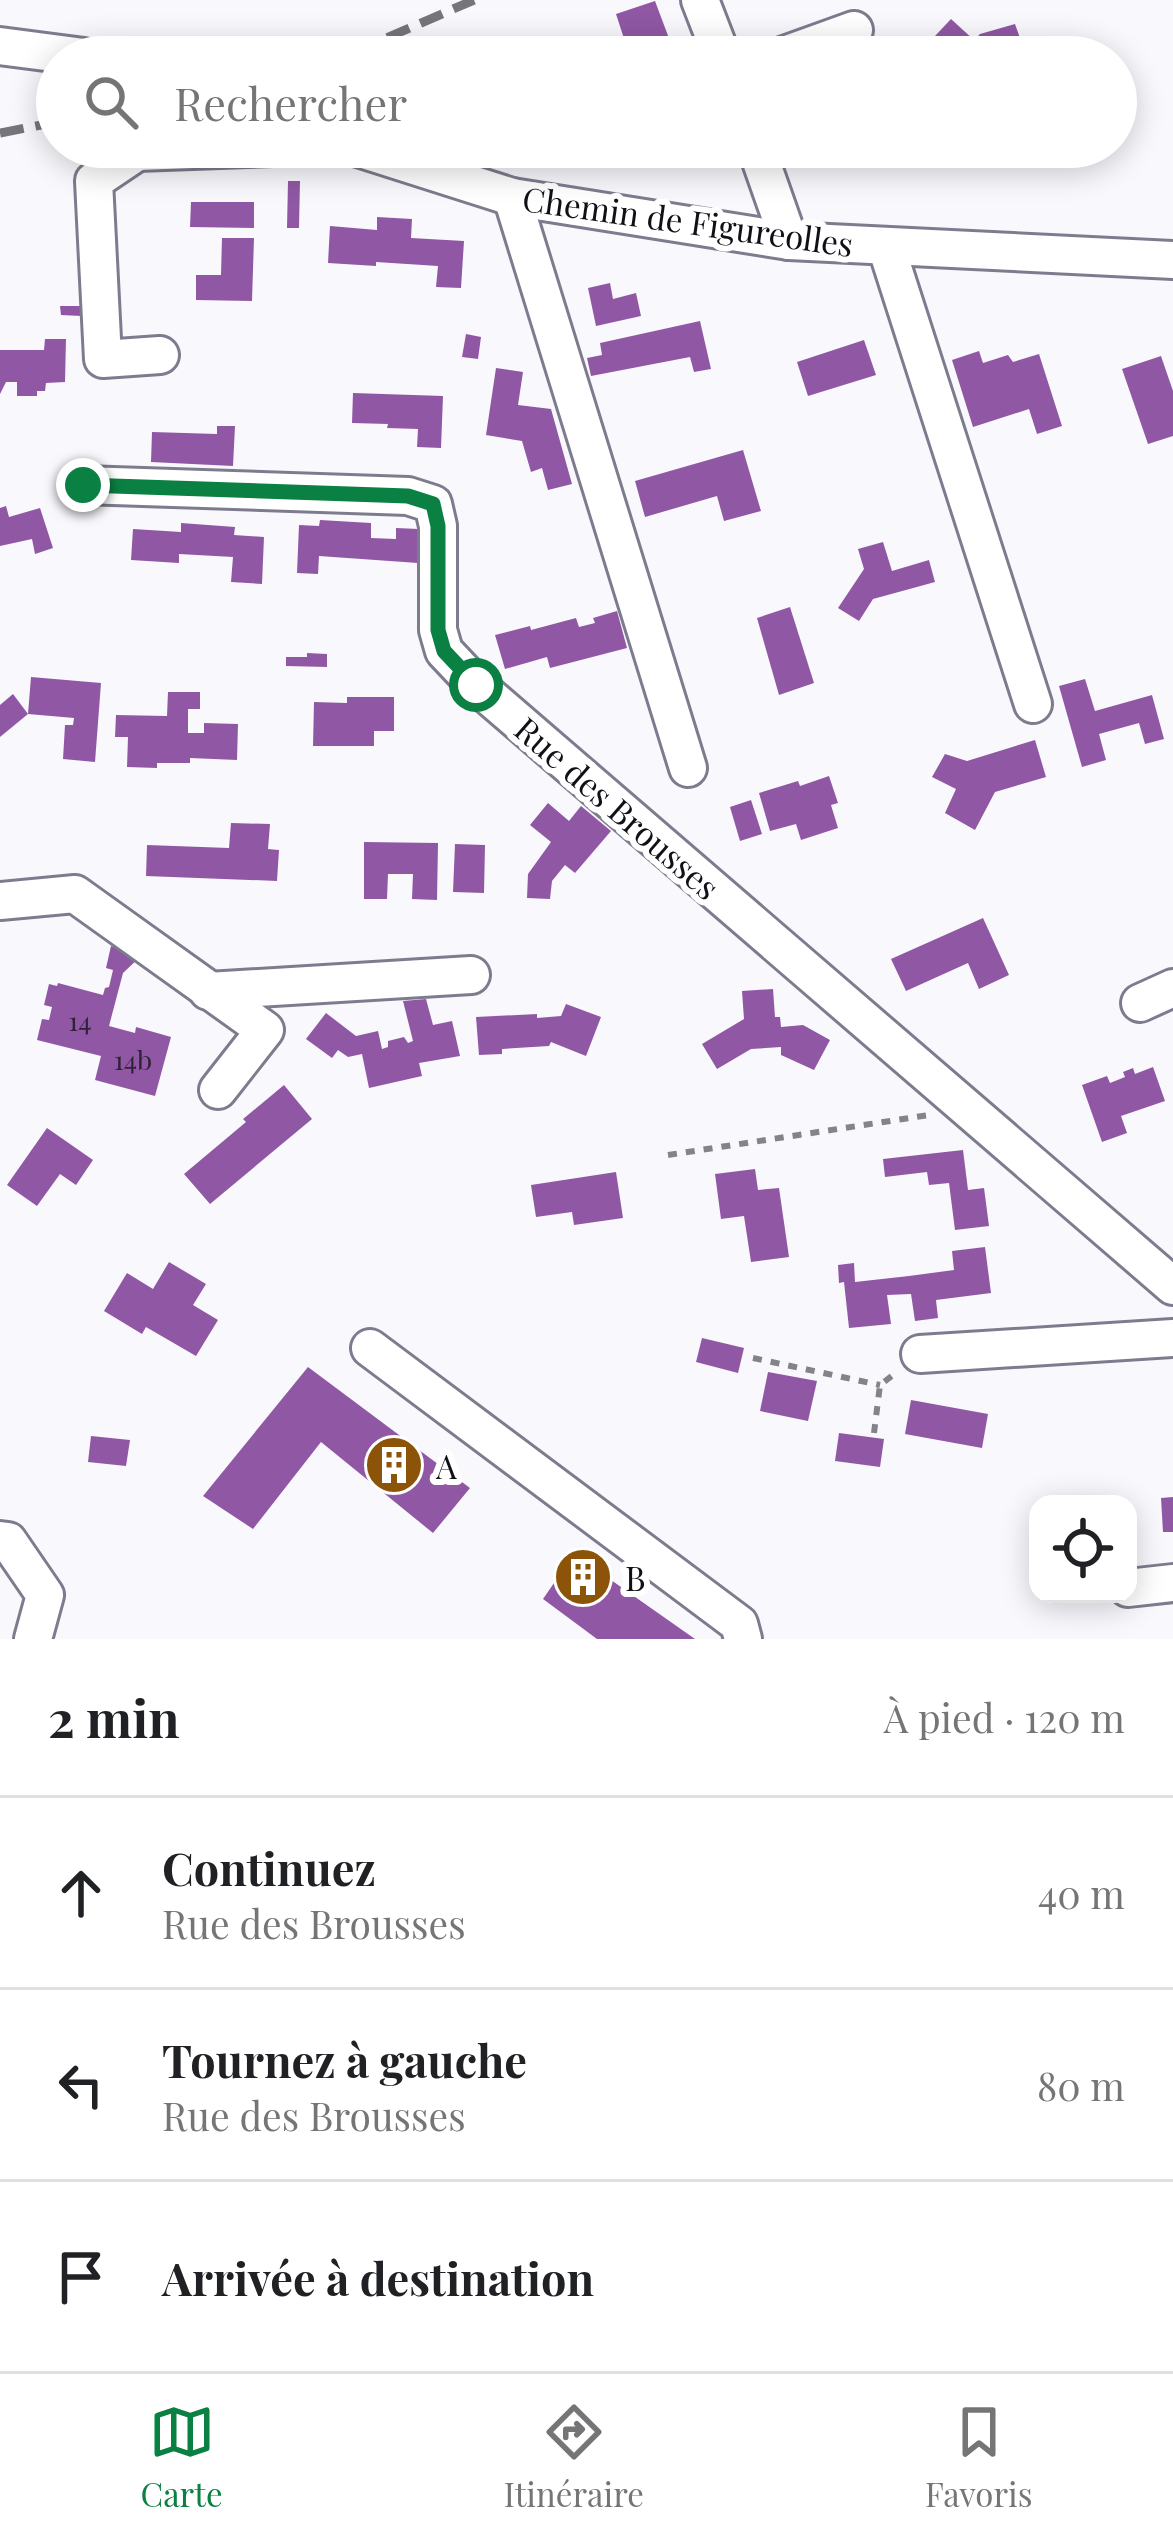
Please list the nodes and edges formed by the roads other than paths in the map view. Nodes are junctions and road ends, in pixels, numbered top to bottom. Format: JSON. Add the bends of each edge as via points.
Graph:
{"nodes":[{"id":1,"x":700,"y":0,"type":"edge"},
{"id":2,"x":854,"y":30,"type":"dead end"},
{"id":3,"x":714,"y":36,"type":"edge"},
{"id":4,"x":837,"y":36,"type":"edge"},
{"id":5,"x":0,"y":46,"type":"edge"},
{"id":6,"x":36,"y":51,"type":"edge"},
{"id":7,"x":111,"y":168,"type":"edge"},
{"id":8,"x":422,"y":168,"type":"edge"},
{"id":9,"x":763,"y":168,"type":"edge"},
{"id":10,"x":512,"y":196,"type":"junction"},
{"id":11,"x":789,"y":241,"type":"junction"},
{"id":12,"x":886,"y":246,"type":"junction"},
{"id":13,"x":1173,"y":260,"type":"edge"},
{"id":14,"x":160,"y":355,"type":"dead end"},
{"id":15,"x":83,"y":485,"type":"dead end"},
{"id":16,"x":1033,"y":704,"type":"dead end"},
{"id":17,"x":688,"y":768,"type":"dead end"},
{"id":18,"x":0,"y":901,"type":"edge"},
{"id":19,"x":471,"y":976,"type":"dead end"},
{"id":20,"x":208,"y":991,"type":"junction"},
{"id":21,"x":218,"y":1090,"type":"dead end"},
{"id":22,"x":1173,"y":1286,"type":"edge"},
{"id":23,"x":1173,"y":1338,"type":"edge"},
{"id":24,"x":370,"y":1348,"type":"dead end"},
{"id":25,"x":920,"y":1354,"type":"road end"},
{"id":26,"x":0,"y":1540,"type":"edge"},
{"id":27,"x":1173,"y":1583,"type":"edge"},
{"id":28,"x":1137,"y":1587,"type":"edge"},
{"id":29,"x":33,"y":1639,"type":"edge"},
{"id":30,"x":743,"y":1639,"type":"edge"}],
"edges":[{"from":1,"to":3,"type":"street"},
{"from":2,"to":4,"type":"street"},
{"from":5,"to":6,"type":"street"},
{"from":7,"to":14,"type":"street","via":[[94,181],[103,358]]},
{"from":8,"to":10,"type":"street","name":"Chemin de Figureolles"},
{"from":9,"to":11,"type":"street"},
{"from":10,"to":11,"type":"street","name":"Chemin de Figureolles"},
{"from":10,"to":17,"type":"street"},
{"from":11,"to":12,"type":"street","name":"Chemin de Figureolles"},
{"from":12,"to":13,"type":"street","name":"Chemin de Figureolles"},
{"from":12,"to":16,"type":"street"},
{"from":15,"to":22,"type":"street","name":"Rue des Brousses","via":[[408,496],[433,504],[438,630],[444,651],[476,685]]},
{"from":18,"to":20,"type":"street","via":[[75,894]]},
{"from":19,"to":20,"type":"street"},
{"from":20,"to":21,"type":"street","via":[[265,1030]]},
{"from":23,"to":25,"type":"street"},
{"from":24,"to":30,"type":"street","via":[[739,1624]]},
{"from":26,"to":29,"type":"street","via":[[45,1595]]},
{"from":27,"to":28,"type":"street"}]}
